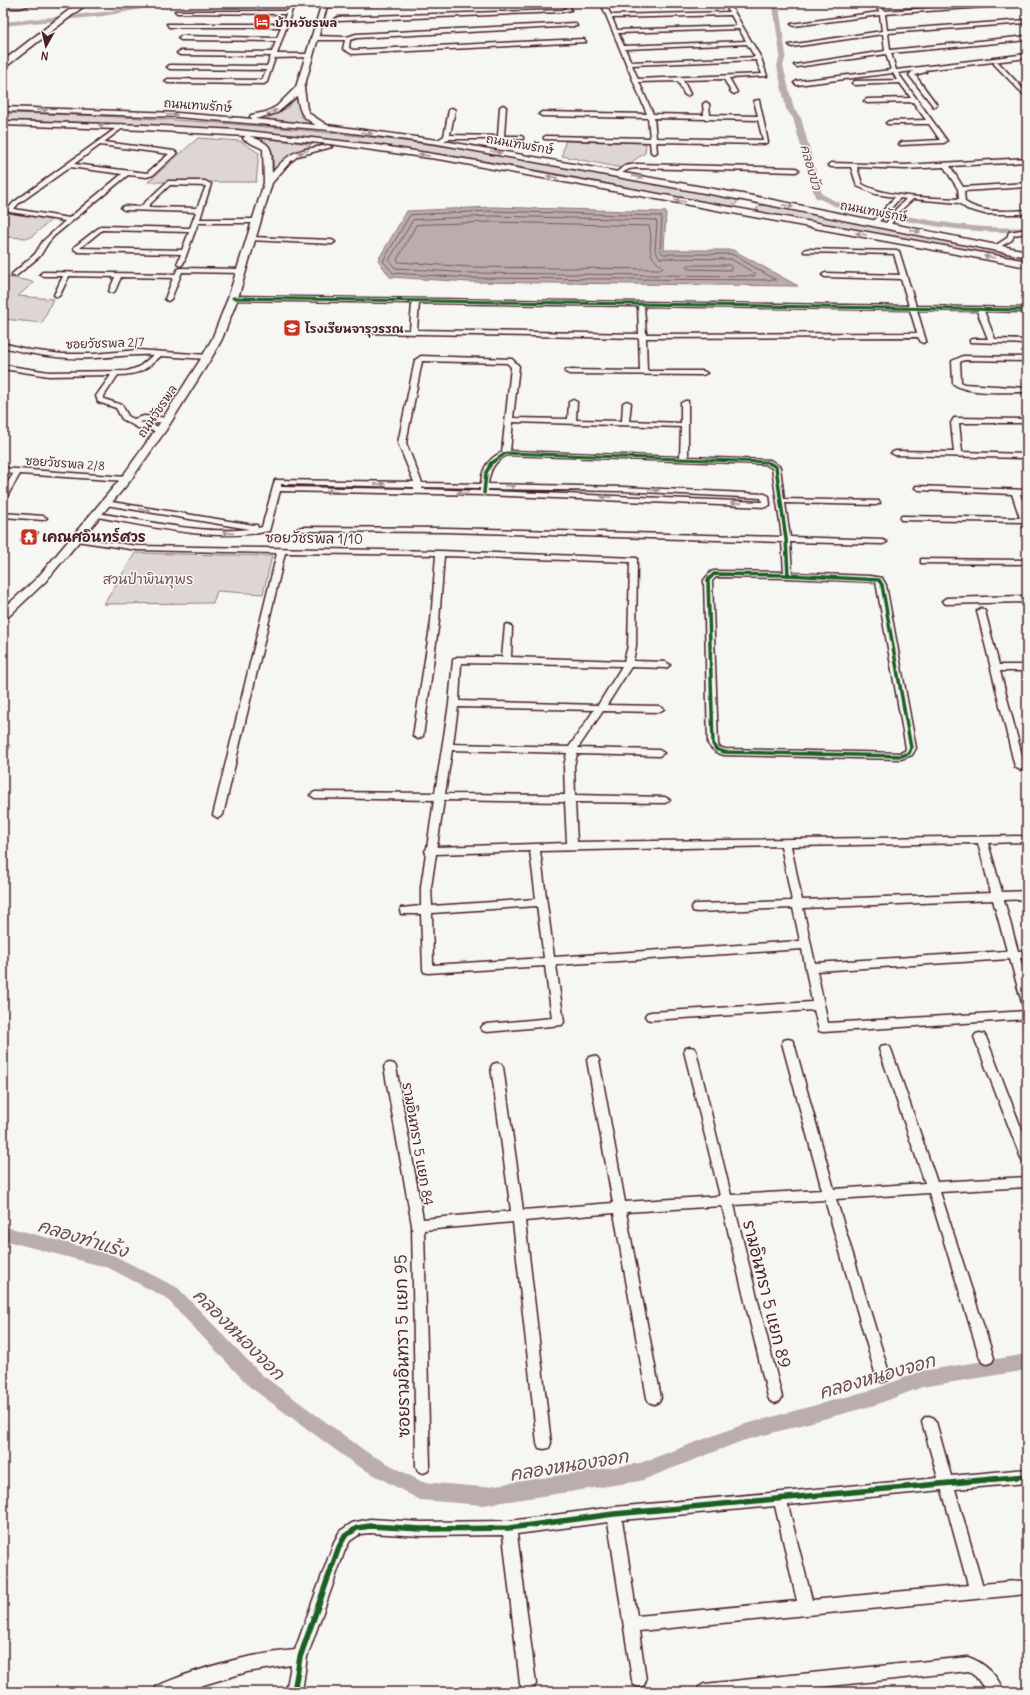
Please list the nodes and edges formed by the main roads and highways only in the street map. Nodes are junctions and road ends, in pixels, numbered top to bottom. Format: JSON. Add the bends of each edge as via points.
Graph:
{"nodes":[{"id":1,"x":75,"y":3,"type":"edge"},
{"id":2,"x":84,"y":3,"type":"edge"},
{"id":3,"x":325,"y":5,"type":"edge"},
{"id":4,"x":3,"y":58,"type":"edge"},
{"id":5,"x":3,"y":66,"type":"edge"},
{"id":6,"x":300,"y":88,"type":"junction"},
{"id":7,"x":3,"y":109,"type":"edge"},
{"id":8,"x":236,"y":120,"type":"junction"},
{"id":9,"x":3,"y":123,"type":"edge"},
{"id":10,"x":329,"y":128,"type":"junction"},
{"id":11,"x":227,"y":132,"type":"junction"},
{"id":12,"x":356,"y":145,"type":"junction"},
{"id":13,"x":268,"y":183,"type":"junction"},
{"id":14,"x":736,"y":196,"type":"junction"},
{"id":15,"x":772,"y":203,"type":"junction"},
{"id":16,"x":718,"y":208,"type":"junction"},
{"id":17,"x":765,"y":217,"type":"junction"},
{"id":18,"x":1027,"y":254,"type":"edge"},
{"id":19,"x":1027,"y":264,"type":"edge"},
{"id":20,"x":3,"y":615,"type":"edge"}],
"edges":[{"from":1,"to":4,"type":"highway"},
{"from":2,"to":5,"type":"highway"},
{"from":3,"to":6,"type":"main road"},
{"from":8,"to":6,"type":"main road","one_way":true,"via":[[271,113],[284,106]]},
{"from":6,"to":10,"type":"main road","via":[[307,116]]},
{"from":7,"to":8,"type":"main road","name":"ถนนเทพรักษ์","one_way":true},
{"from":8,"to":10,"type":"main road","name":"ถนนเทพรักษ์"},
{"from":11,"to":9,"type":"main road","name":"ถนนเทพรักษ์","one_way":true},
{"from":10,"to":14,"type":"main road","name":"ถนนเทพรักษ์","one_way":true,"via":[[438,142]]},
{"from":11,"to":12,"type":"main road","name":"ถนนเทพรักษ์"},
{"from":11,"to":13,"type":"main road","name":"ถนนวัชรพล","via":[[264,145],[267,149]]},
{"from":12,"to":13,"type":"main road","name":"ถนนวัชรพล","one_way":true,"via":[[320,148],[296,154],[287,160]]},
{"from":16,"to":12,"type":"main road","name":"ถนนเทพรักษ์","one_way":true,"via":[[457,159]]},
{"from":13,"to":20,"type":"main road","name":"ถนนวัชรพล","via":[[233,298],[207,357],[168,420],[126,479],[41,580]]},
{"from":14,"to":15,"type":"main road","name":"ถนนเทพรักษ์"},
{"from":14,"to":16,"type":"main road","via":[[739,198],[739,205],[727,209]]},
{"from":15,"to":17,"type":"main road","via":[[751,208],[751,211]]},
{"from":15,"to":18,"type":"main road","name":"ถนนเทพรักษ์","one_way":true,"via":[[890,222]]},
{"from":16,"to":17,"type":"main road","name":"ถนนเทพรักษ์"},
{"from":19,"to":17,"type":"main road","name":"ถนนเทพรักษ์","one_way":true}]}
